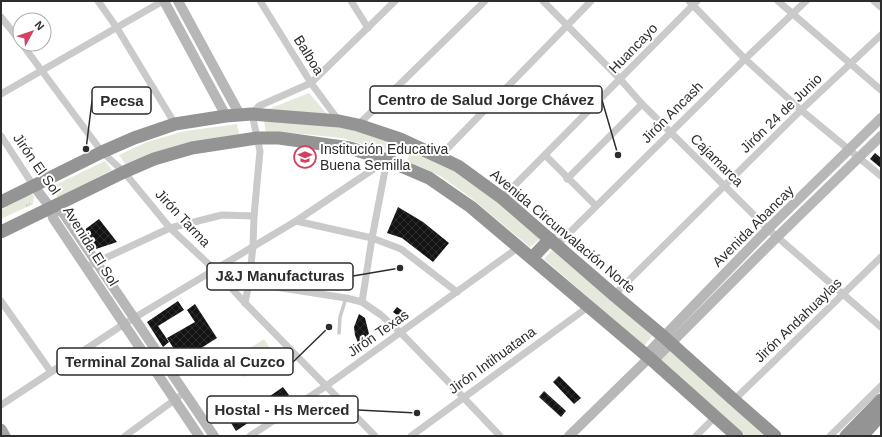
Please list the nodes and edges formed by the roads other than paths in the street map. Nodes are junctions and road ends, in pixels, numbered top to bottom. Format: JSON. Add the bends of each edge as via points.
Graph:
{"nodes":[{"id":1,"x":98,"y":1,"type":"edge"},
{"id":2,"x":163,"y":1,"type":"edge"},
{"id":3,"x":178,"y":1,"type":"edge"},
{"id":4,"x":260,"y":1,"type":"edge"},
{"id":5,"x":351,"y":1,"type":"edge"},
{"id":6,"x":395,"y":1,"type":"edge"},
{"id":7,"x":485,"y":1,"type":"edge"},
{"id":8,"x":543,"y":1,"type":"edge"},
{"id":9,"x":591,"y":1,"type":"edge"},
{"id":10,"x":778,"y":1,"type":"edge"},
{"id":11,"x":806,"y":1,"type":"edge"},
{"id":12,"x":874,"y":1,"type":"edge"},
{"id":13,"x":693,"y":2,"type":"edge"},
{"id":14,"x":881,"y":7,"type":"edge"},
{"id":15,"x":792,"y":14,"type":"junction"},
{"id":16,"x":1,"y":17,"type":"edge"},
{"id":17,"x":566,"y":25,"type":"junction"},
{"id":18,"x":117,"y":28,"type":"junction"},
{"id":19,"x":368,"y":28,"type":"junction"},
{"id":20,"x":12,"y":31,"type":"edge"},
{"id":21,"x":881,"y":35,"type":"edge"},
{"id":22,"x":28,"y":52,"type":"edge"},
{"id":23,"x":745,"y":59,"type":"junction"},
{"id":24,"x":851,"y":63,"type":"junction"},
{"id":25,"x":42,"y":70,"type":"junction"},
{"id":26,"x":620,"y":79,"type":"junction"},
{"id":27,"x":311,"y":83,"type":"junction"},
{"id":28,"x":881,"y":90,"type":"edge"},
{"id":29,"x":1,"y":94,"type":"edge"},
{"id":30,"x":642,"y":104,"type":"junction"},
{"id":31,"x":801,"y":110,"type":"junction"},
{"id":32,"x":246,"y":114,"type":"junction"},
{"id":33,"x":226,"y":116,"type":"junction"},
{"id":34,"x":881,"y":118,"type":"edge"},
{"id":35,"x":339,"y":121,"type":"junction"},
{"id":36,"x":175,"y":124,"type":"junction"},
{"id":37,"x":358,"y":125,"type":"junction"},
{"id":38,"x":671,"y":132,"type":"junction"},
{"id":39,"x":1,"y":136,"type":"edge"},
{"id":40,"x":881,"y":136,"type":"edge"},
{"id":41,"x":257,"y":138,"type":"junction"},
{"id":42,"x":400,"y":138,"type":"junction"},
{"id":43,"x":848,"y":150,"type":"junction"},
{"id":44,"x":102,"y":152,"type":"junction"},
{"id":45,"x":545,"y":155,"type":"junction"},
{"id":46,"x":439,"y":156,"type":"junction"},
{"id":47,"x":859,"y":158,"type":"junction"},
{"id":48,"x":387,"y":160,"type":"junction"},
{"id":49,"x":124,"y":172,"type":"junction"},
{"id":50,"x":881,"y":176,"type":"edge"},
{"id":51,"x":567,"y":179,"type":"junction"},
{"id":52,"x":33,"y":185,"type":"junction"},
{"id":53,"x":725,"y":186,"type":"junction"},
{"id":54,"x":502,"y":198,"type":"junction"},
{"id":55,"x":1,"y":202,"type":"edge"},
{"id":56,"x":596,"y":206,"type":"junction"},
{"id":57,"x":50,"y":207,"type":"junction"},
{"id":58,"x":254,"y":216,"type":"junction"},
{"id":59,"x":296,"y":221,"type":"junction"},
{"id":60,"x":170,"y":228,"type":"junction"},
{"id":61,"x":768,"y":229,"type":"junction"},
{"id":62,"x":1,"y":232,"type":"edge"},
{"id":63,"x":777,"y":237,"type":"junction"},
{"id":64,"x":372,"y":238,"type":"junction"},
{"id":65,"x":554,"y":242,"type":"junction"},
{"id":66,"x":253,"y":246,"type":"junction"},
{"id":67,"x":519,"y":247,"type":"junction"},
{"id":68,"x":881,"y":257,"type":"edge"},
{"id":69,"x":532,"y":258,"type":"junction"},
{"id":70,"x":97,"y":262,"type":"junction"},
{"id":71,"x":86,"y":267,"type":"junction"},
{"id":72,"x":215,"y":270,"type":"junction"},
{"id":73,"x":249,"y":283,"type":"junction"},
{"id":74,"x":457,"y":292,"type":"junction"},
{"id":75,"x":844,"y":294,"type":"junction"},
{"id":76,"x":614,"y":295,"type":"junction"},
{"id":77,"x":346,"y":298,"type":"junction"},
{"id":78,"x":1,"y":301,"type":"edge"},
{"id":79,"x":362,"y":302,"type":"junction"},
{"id":80,"x":245,"y":303,"type":"junction"},
{"id":81,"x":588,"y":307,"type":"junction"},
{"id":82,"x":134,"y":318,"type":"junction"},
{"id":83,"x":124,"y":324,"type":"junction"},
{"id":84,"x":881,"y":327,"type":"edge"},
{"id":85,"x":338,"y":333,"type":"dead end"},
{"id":86,"x":401,"y":333,"type":"junction"},
{"id":87,"x":668,"y":340,"type":"junction"},
{"id":88,"x":650,"y":358,"type":"junction"},
{"id":89,"x":51,"y":372,"type":"junction"},
{"id":90,"x":326,"y":386,"type":"junction"},
{"id":91,"x":881,"y":386,"type":"edge"},
{"id":92,"x":184,"y":392,"type":"junction"},
{"id":93,"x":463,"y":397,"type":"junction"},
{"id":94,"x":174,"y":400,"type":"junction"},
{"id":95,"x":734,"y":400,"type":"junction"},
{"id":96,"x":881,"y":400,"type":"edge"},
{"id":97,"x":1,"y":405,"type":"edge"},
{"id":98,"x":715,"y":416,"type":"junction"},
{"id":99,"x":880,"y":419,"type":"edge"},
{"id":100,"x":1,"y":429,"type":"edge"},
{"id":101,"x":6,"y":436,"type":"edge"},
{"id":102,"x":125,"y":436,"type":"edge"},
{"id":103,"x":199,"y":436,"type":"edge"},
{"id":104,"x":214,"y":436,"type":"edge"},
{"id":105,"x":250,"y":436,"type":"edge"},
{"id":106,"x":375,"y":436,"type":"edge"},
{"id":107,"x":411,"y":436,"type":"edge"},
{"id":108,"x":500,"y":436,"type":"edge"},
{"id":109,"x":569,"y":436,"type":"edge"},
{"id":110,"x":696,"y":436,"type":"edge"},
{"id":111,"x":737,"y":436,"type":"edge"},
{"id":112,"x":775,"y":436,"type":"edge"},
{"id":113,"x":830,"y":436,"type":"edge"},
{"id":114,"x":846,"y":436,"type":"edge"},
{"id":115,"x":862,"y":436,"type":"edge"},
{"id":116,"x":872,"y":436,"type":"edge"}],
"edges":[{"from":1,"to":18,"type":"street"},
{"from":2,"to":18,"type":"street"},
{"from":2,"to":33,"type":"street"},
{"from":3,"to":32,"type":"street"},
{"from":4,"to":27,"type":"street","name":"Balboa"},
{"from":5,"to":19,"type":"street"},
{"from":6,"to":19,"type":"street"},
{"from":7,"to":37,"type":"street"},
{"from":8,"to":17,"type":"street","name":"Cajamarca"},
{"from":9,"to":17,"type":"street"},
{"from":10,"to":15,"type":"street"},
{"from":11,"to":15,"type":"street","name":"Jirón Ancash"},
{"from":12,"to":14,"type":"street"},
{"from":13,"to":23,"type":"street"},
{"from":13,"to":26,"type":"street","name":"Huancayo"},
{"from":15,"to":23,"type":"street","name":"Jirón Ancash"},
{"from":15,"to":24,"type":"street"},
{"from":16,"to":20,"type":"street"},
{"from":17,"to":26,"type":"street","name":"Cajamarca"},
{"from":17,"to":46,"type":"street"},
{"from":18,"to":25,"type":"street"},
{"from":18,"to":36,"type":"street"},
{"from":19,"to":27,"type":"street"},
{"from":21,"to":24,"type":"street","name":"Jirón 24 de Junio"},
{"from":22,"to":25,"type":"street","name":"Jirón Tarma"},
{"from":23,"to":31,"type":"street"},
{"from":23,"to":38,"type":"street","name":"Jirón Ancash"},
{"from":24,"to":28,"type":"street"},
{"from":24,"to":31,"type":"street","name":"Jirón 24 de Junio"},
{"from":25,"to":29,"type":"street"},
{"from":25,"to":44,"type":"street","name":"Jirón Tarma"},
{"from":26,"to":30,"type":"street","name":"Cajamarca"},
{"from":26,"to":45,"type":"street","name":"Huancayo"},
{"from":27,"to":32,"type":"street"},
{"from":27,"to":35,"type":"street","name":"Balboa"},
{"from":30,"to":38,"type":"street","name":"Cajamarca"},
{"from":30,"to":51,"type":"street"},
{"from":31,"to":43,"type":"street"},
{"from":31,"to":53,"type":"street","name":"Jirón 24 de Junio"},
{"from":32,"to":33,"type":"highway","name":"Avenida Circunvalación Norte"},
{"from":32,"to":35,"type":"highway","name":"Avenida Circunvalación Norte"},
{"from":32,"to":41,"type":"street"},
{"from":33,"to":36,"type":"highway","name":"Avenida Circunvalación Norte"},
{"from":34,"to":43,"type":"street","name":"Avenida Abancay"},
{"from":35,"to":37,"type":"highway","name":"Avenida Circunvalación Norte"},
{"from":36,"to":44,"type":"highway","name":"Avenida Circunvalación Norte"},
{"from":37,"to":42,"type":"highway","name":"Avenida Circunvalación Norte"},
{"from":38,"to":53,"type":"street","name":"Cajamarca"},
{"from":38,"to":56,"type":"street","name":"Jirón Ancash"},
{"from":39,"to":52,"type":"street","name":"Jirón El Sol"},
{"from":40,"to":47,"type":"street","name":"Avenida Abancay"},
{"from":41,"to":48,"type":"highway","via":[[279,138],[350,148]]},
{"from":41,"to":49,"type":"highway","via":[[192,148],[154,159]]},
{"from":41,"to":58,"type":"street","via":[[260,151]]},
{"from":42,"to":46,"type":"highway","name":"Avenida Circunvalación Norte"},
{"from":42,"to":48,"type":"street"},
{"from":43,"to":47,"type":"street"},
{"from":43,"to":61,"type":"street","name":"Avenida Abancay"},
{"from":44,"to":49,"type":"street","name":"Jirón Tarma"},
{"from":44,"to":52,"type":"highway","name":"Avenida Circunvalación Norte"},
{"from":45,"to":51,"type":"street"},
{"from":45,"to":54,"type":"street","name":"Huancayo"},
{"from":46,"to":54,"type":"highway","name":"Avenida Circunvalación Norte","via":[[458,166]]},
{"from":47,"to":50,"type":"street"},
{"from":47,"to":63,"type":"street","name":"Avenida Abancay"},
{"from":48,"to":59,"type":"street"},
{"from":48,"to":64,"type":"street"},
{"from":48,"to":67,"type":"highway","via":[[429,178],[471,207]]},
{"from":49,"to":57,"type":"highway"},
{"from":49,"to":60,"type":"street","name":"Jirón Tarma"},
{"from":51,"to":56,"type":"street"},
{"from":52,"to":55,"type":"highway","name":"Avenida Circunvalación Norte"},
{"from":52,"to":57,"type":"street","name":"Jirón El Sol"},
{"from":53,"to":61,"type":"street","name":"Cajamarca"},
{"from":53,"to":76,"type":"street","name":"Jirón 24 de Junio"},
{"from":54,"to":65,"type":"highway","name":"Avenida Circunvalación Norte"},
{"from":56,"to":65,"type":"street","name":"Jirón Ancash"},
{"from":57,"to":62,"type":"highway"},
{"from":57,"to":70,"type":"street","name":"Avenida El Sol","via":[[63,213]]},
{"from":57,"to":71,"type":"street","name":"Avenida El Sol","via":[[53,218]]},
{"from":58,"to":60,"type":"street","via":[[222,215]]},
{"from":58,"to":66,"type":"street"},
{"from":59,"to":64,"type":"street"},
{"from":59,"to":66,"type":"street"},
{"from":60,"to":70,"type":"street"},
{"from":60,"to":72,"type":"street","name":"Jirón Tarma"},
{"from":61,"to":63,"type":"street","name":"Cajamarca"},
{"from":61,"to":87,"type":"street","name":"Avenida Abancay"},
{"from":63,"to":75,"type":"street","name":"Cajamarca"},
{"from":63,"to":87,"type":"street","name":"Avenida Abancay"},
{"from":64,"to":74,"type":"street","via":[[401,249]]},
{"from":64,"to":79,"type":"street"},
{"from":65,"to":69,"type":"highway"},
{"from":65,"to":76,"type":"highway","name":"Avenida Circunvalación Norte"},
{"from":66,"to":72,"type":"street"},
{"from":66,"to":73,"type":"street"},
{"from":67,"to":69,"type":"highway"},
{"from":67,"to":74,"type":"street","name":"Jirón Texas"},
{"from":68,"to":75,"type":"street","name":"Jirón Andahuaylas"},
{"from":69,"to":81,"type":"highway"},
{"from":70,"to":71,"type":"street"},
{"from":70,"to":82,"type":"street","name":"Avenida El Sol"},
{"from":71,"to":83,"type":"street","name":"Avenida El Sol"},
{"from":72,"to":80,"type":"street","name":"Jirón Tarma"},
{"from":72,"to":82,"type":"street"},
{"from":73,"to":77,"type":"street"},
{"from":73,"to":80,"type":"street"},
{"from":74,"to":86,"type":"street","name":"Jirón Texas"},
{"from":75,"to":84,"type":"street","name":"Cajamarca"},
{"from":75,"to":95,"type":"street","name":"Jirón Andahuaylas"},
{"from":76,"to":87,"type":"highway","name":"Avenida Circunvalación Norte"},
{"from":77,"to":79,"type":"street"},
{"from":77,"to":85,"type":"lane"},
{"from":78,"to":89,"type":"street"},
{"from":79,"to":86,"type":"street"},
{"from":80,"to":90,"type":"street","name":"Jirón Tarma"},
{"from":81,"to":88,"type":"highway"},
{"from":81,"to":93,"type":"street","name":"Jirón Intihuatana"},
{"from":82,"to":83,"type":"street"},
{"from":82,"to":92,"type":"street","name":"Avenida El Sol"},
{"from":83,"to":89,"type":"street"},
{"from":83,"to":94,"type":"street","name":"Avenida El Sol"},
{"from":86,"to":90,"type":"street","name":"Jirón Texas"},
{"from":86,"to":93,"type":"street"},
{"from":87,"to":88,"type":"street","name":"Avenida Abancay"},
{"from":87,"to":95,"type":"highway","name":"Avenida Circunvalación Norte"},
{"from":88,"to":98,"type":"highway"},
{"from":88,"to":109,"type":"street","name":"Avenida Abancay"},
{"from":89,"to":97,"type":"street"},
{"from":90,"to":105,"type":"street","name":"Jirón Texas"},
{"from":90,"to":106,"type":"street","name":"Jirón Tarma"},
{"from":91,"to":113,"type":"street"},
{"from":92,"to":94,"type":"street"},
{"from":92,"to":104,"type":"street","name":"Avenida El Sol"},
{"from":93,"to":107,"type":"street","name":"Jirón Intihuatana"},
{"from":93,"to":108,"type":"street"},
{"from":94,"to":102,"type":"street"},
{"from":94,"to":103,"type":"street","name":"Avenida El Sol"},
{"from":95,"to":112,"type":"highway","name":"Avenida Circunvalación Norte"},
{"from":96,"to":114,"type":"highway"},
{"from":98,"to":110,"type":"street"},
{"from":98,"to":111,"type":"highway"},
{"from":99,"to":115,"type":"highway"},
{"from":99,"to":116,"type":"highway"},
{"from":100,"to":101,"type":"main road"}]}
